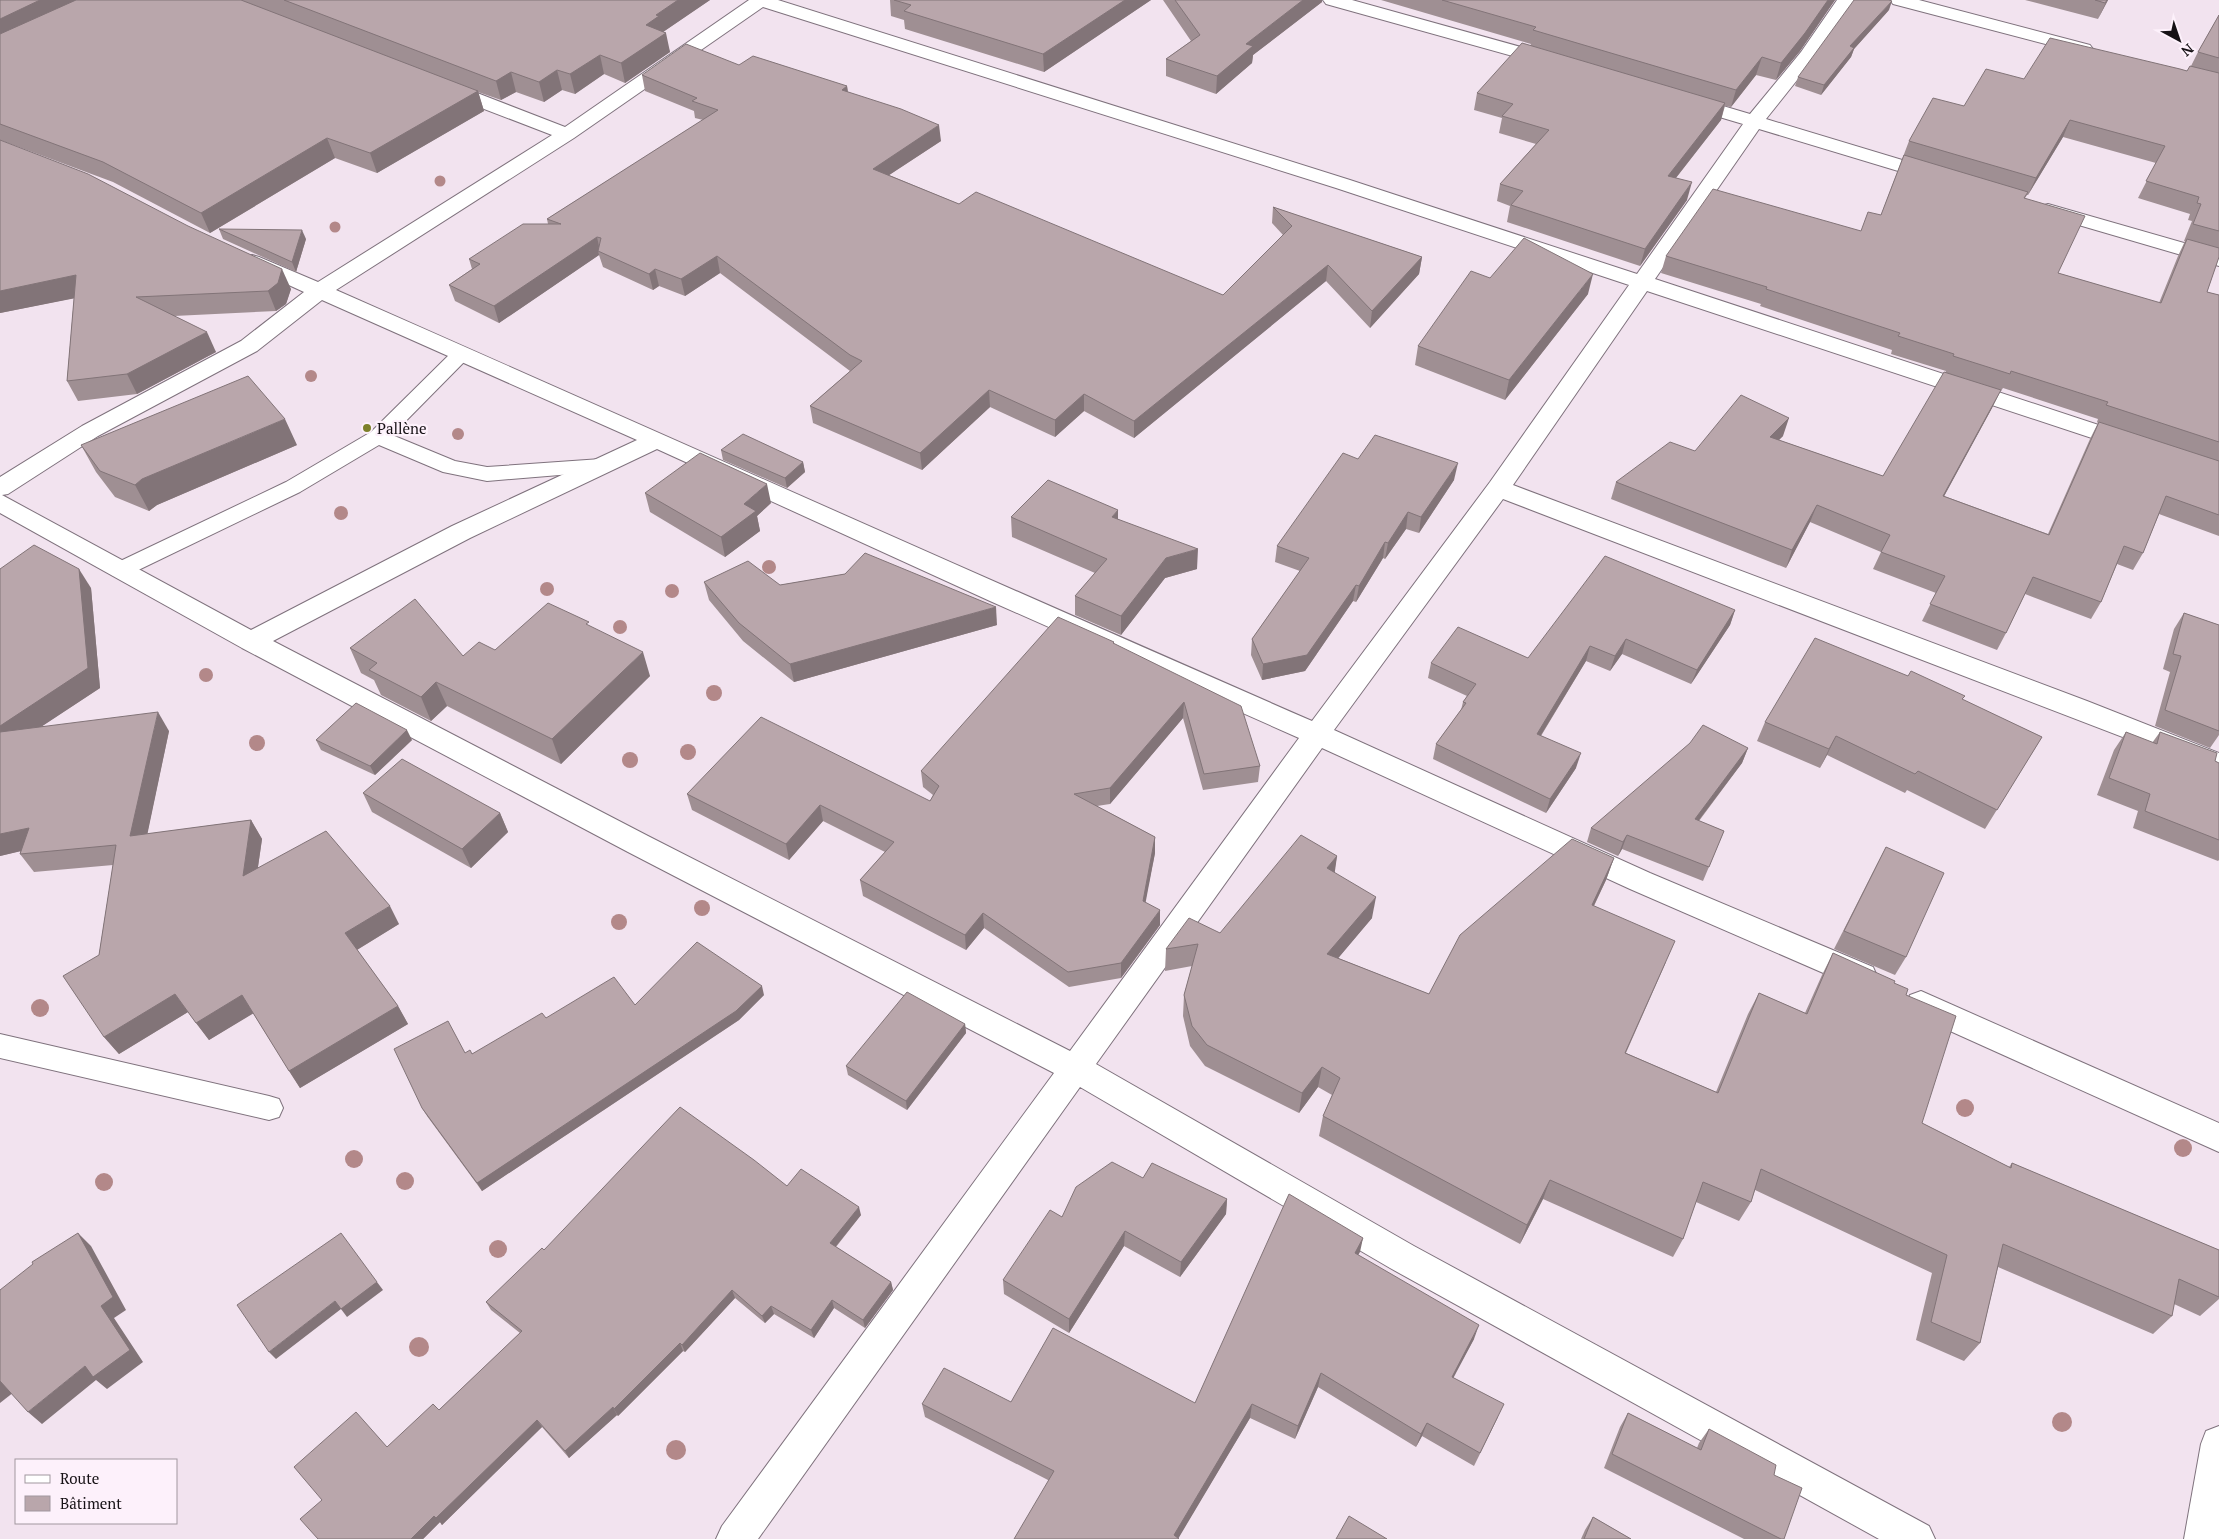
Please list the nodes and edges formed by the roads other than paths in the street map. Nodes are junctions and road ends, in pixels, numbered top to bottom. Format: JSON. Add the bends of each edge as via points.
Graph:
{"nodes":[{"id":1,"x":760,"y":0,"type":"edge"},
{"id":2,"x":1332,"y":0,"type":"edge"},
{"id":3,"x":1846,"y":0,"type":"edge"},
{"id":4,"x":1899,"y":0,"type":"edge"},
{"id":5,"x":2101,"y":53,"type":"edge"},
{"id":6,"x":1566,"y":66,"type":"edge"},
{"id":7,"x":427,"y":80,"type":"edge"},
{"id":8,"x":1670,"y":96,"type":"edge"},
{"id":9,"x":1755,"y":121,"type":"junction"},
{"id":10,"x":567,"y":134,"type":"junction"},
{"id":11,"x":1949,"y":180,"type":"edge"},
{"id":12,"x":2033,"y":205,"type":"edge"},
{"id":13,"x":232,"y":252,"type":"edge"},
{"id":14,"x":2219,"y":260,"type":"edge"},
{"id":15,"x":1640,"y":283,"type":"junction"},
{"id":16,"x":318,"y":292,"type":"junction"},
{"id":17,"x":461,"y":354,"type":"junction"},
{"id":18,"x":378,"y":437,"type":"junction"},
{"id":19,"x":657,"y":440,"type":"junction"},
{"id":20,"x":2153,"y":451,"type":"edge"},
{"id":21,"x":601,"y":466,"type":"junction"},
{"id":22,"x":0,"y":488,"type":"edge"},
{"id":23,"x":1498,"y":488,"type":"junction"},
{"id":24,"x":0,"y":503,"type":"edge"},
{"id":25,"x":120,"y":570,"type":"junction"},
{"id":26,"x":252,"y":641,"type":"junction"},
{"id":27,"x":1317,"y":734,"type":"junction"},
{"id":28,"x":2219,"y":764,"type":"edge"},
{"id":29,"x":0,"y":1046,"type":"edge"},
{"id":30,"x":1076,"y":1069,"type":"junction"},
{"id":31,"x":269,"y":1108,"type":"dead end"},
{"id":32,"x":2219,"y":1138,"type":"edge"},
{"id":33,"x":2219,"y":1444,"type":"edge"},
{"id":34,"x":738,"y":1538,"type":"edge"},
{"id":35,"x":1916,"y":1539,"type":"edge"},
{"id":36,"x":2203,"y":1539,"type":"edge"}],
"edges":[{"from":1,"to":10,"type":"street"},
{"from":1,"to":15,"type":"street","via":[[1343,184]]},
{"from":2,"to":6,"type":"street"},
{"from":3,"to":9,"type":"street"},
{"from":4,"to":5,"type":"street"},
{"from":7,"to":10,"type":"street"},
{"from":8,"to":9,"type":"street"},
{"from":9,"to":11,"type":"street"},
{"from":9,"to":15,"type":"street"},
{"from":10,"to":16,"type":"street"},
{"from":12,"to":14,"type":"street"},
{"from":13,"to":16,"type":"street"},
{"from":15,"to":20,"type":"street"},
{"from":15,"to":23,"type":"street"},
{"from":16,"to":17,"type":"street"},
{"from":16,"to":22,"type":"street","via":[[249,346],[90,430]]},
{"from":17,"to":18,"type":"lane"},
{"from":17,"to":19,"type":"street"},
{"from":18,"to":21,"type":"lane","via":[[450,467],[487,474]]},
{"from":18,"to":25,"type":"lane","via":[[293,487]]},
{"from":19,"to":21,"type":"street"},
{"from":19,"to":27,"type":"street"},
{"from":21,"to":26,"type":"street","via":[[461,532]]},
{"from":23,"to":27,"type":"street"},
{"from":23,"to":28,"type":"street"},
{"from":24,"to":25,"type":"street"},
{"from":25,"to":26,"type":"street"},
{"from":26,"to":30,"type":"street"},
{"from":27,"to":30,"type":"street"},
{"from":27,"to":32,"type":"street"},
{"from":29,"to":31,"type":"lane"},
{"from":30,"to":34,"type":"street"},
{"from":30,"to":35,"type":"street","via":[[1410,1262]]},
{"from":33,"to":36,"type":"street"}]}
